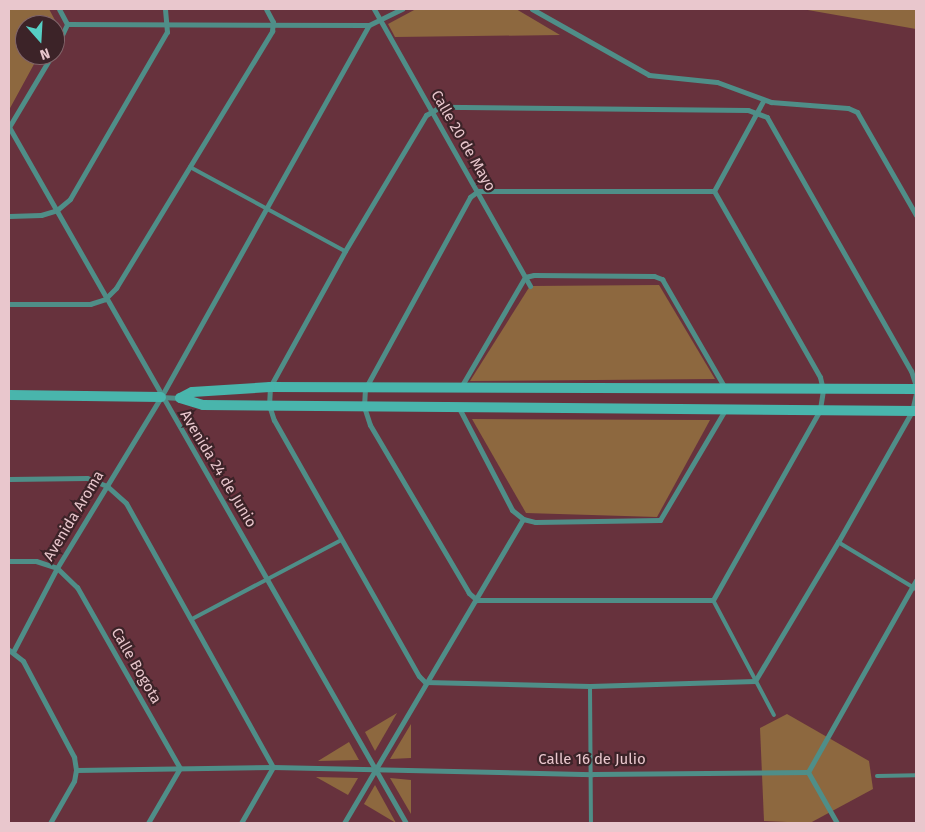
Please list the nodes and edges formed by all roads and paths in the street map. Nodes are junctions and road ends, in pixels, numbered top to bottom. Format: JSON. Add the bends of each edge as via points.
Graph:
{"nodes":[{"id":1,"x":59,"y":9,"type":"edge"},
{"id":2,"x":165,"y":9,"type":"edge"},
{"id":3,"x":266,"y":9,"type":"edge"},
{"id":4,"x":374,"y":9,"type":"edge"},
{"id":5,"x":402,"y":9,"type":"edge"},
{"id":6,"x":532,"y":9,"type":"edge"},
{"id":7,"x":380,"y":20,"type":"junction"},
{"id":8,"x":273,"y":22,"type":"junction"},
{"id":9,"x":67,"y":24,"type":"junction"},
{"id":10,"x":169,"y":24,"type":"junction"},
{"id":11,"x":369,"y":25,"type":"junction"},
{"id":12,"x":65,"y":28,"type":"edge"},
{"id":13,"x":46,"y":65,"type":"edge"},
{"id":14,"x":763,"y":101,"type":"junction"},
{"id":15,"x":432,"y":111,"type":"junction"},
{"id":16,"x":758,"y":113,"type":"junction"},
{"id":17,"x":9,"y":127,"type":"edge"},
{"id":18,"x":190,"y":167,"type":"junction"},
{"id":19,"x":478,"y":191,"type":"junction"},
{"id":20,"x":714,"y":191,"type":"junction"},
{"id":21,"x":268,"y":209,"type":"junction"},
{"id":22,"x":57,"y":210,"type":"junction"},
{"id":23,"x":916,"y":215,"type":"edge"},
{"id":24,"x":9,"y":216,"type":"edge"},
{"id":25,"x":344,"y":251,"type":"junction"},
{"id":26,"x":525,"y":277,"type":"junction"},
{"id":27,"x":530,"y":286,"type":"dead end"},
{"id":28,"x":105,"y":299,"type":"junction"},
{"id":29,"x":9,"y":304,"type":"edge"},
{"id":30,"x":270,"y":388,"type":"junction"},
{"id":31,"x":916,"y":388,"type":"edge"},
{"id":32,"x":365,"y":389,"type":"junction"},
{"id":33,"x":459,"y":390,"type":"junction"},
{"id":34,"x":823,"y":390,"type":"junction"},
{"id":35,"x":727,"y":391,"type":"junction"},
{"id":36,"x":916,"y":394,"type":"edge"},
{"id":37,"x":9,"y":396,"type":"edge"},
{"id":38,"x":161,"y":397,"type":"junction"},
{"id":39,"x":180,"y":398,"type":"junction"},
{"id":40,"x":269,"y":405,"type":"junction"},
{"id":41,"x":364,"y":407,"type":"junction"},
{"id":42,"x":459,"y":408,"type":"junction"},
{"id":43,"x":725,"y":410,"type":"junction"},
{"id":44,"x":820,"y":410,"type":"junction"},
{"id":45,"x":914,"y":411,"type":"edge"},
{"id":46,"x":9,"y":479,"type":"edge"},
{"id":47,"x":107,"y":486,"type":"junction"},
{"id":48,"x":523,"y":519,"type":"junction"},
{"id":49,"x":341,"y":540,"type":"junction"},
{"id":50,"x":838,"y":542,"type":"junction"},
{"id":51,"x":9,"y":561,"type":"edge"},
{"id":52,"x":56,"y":568,"type":"junction"},
{"id":53,"x":268,"y":579,"type":"junction"},
{"id":54,"x":916,"y":580,"type":"edge"},
{"id":55,"x":914,"y":588,"type":"edge"},
{"id":56,"x":477,"y":600,"type":"junction"},
{"id":57,"x":712,"y":600,"type":"junction"},
{"id":58,"x":192,"y":619,"type":"junction"},
{"id":59,"x":11,"y":651,"type":"edge"},
{"id":60,"x":755,"y":681,"type":"junction"},
{"id":61,"x":425,"y":682,"type":"junction"},
{"id":62,"x":590,"y":686,"type":"junction"},
{"id":63,"x":774,"y":715,"type":"dead end"},
{"id":64,"x":273,"y":767,"type":"junction"},
{"id":65,"x":180,"y":768,"type":"junction"},
{"id":66,"x":76,"y":770,"type":"junction"},
{"id":67,"x":376,"y":770,"type":"junction"},
{"id":68,"x":808,"y":772,"type":"junction"},
{"id":69,"x":593,"y":774,"type":"junction"},
{"id":70,"x":916,"y":775,"type":"edge"},
{"id":71,"x":877,"y":776,"type":"dead end"},
{"id":72,"x":50,"y":823,"type":"edge"},
{"id":73,"x":148,"y":823,"type":"edge"},
{"id":74,"x":241,"y":823,"type":"edge"},
{"id":75,"x":344,"y":823,"type":"edge"},
{"id":76,"x":406,"y":823,"type":"edge"},
{"id":77,"x":591,"y":823,"type":"edge"},
{"id":78,"x":837,"y":823,"type":"edge"}],
"edges":[{"from":1,"to":9,"type":"street"},
{"from":2,"to":10,"type":"street"},
{"from":3,"to":8,"type":"street"},
{"from":4,"to":7,"type":"street","name":"Calle 20 de Mayo"},
{"from":5,"to":7,"type":"street"},
{"from":6,"to":14,"type":"street","via":[[649,75],[717,82],[740,88]]},
{"from":7,"to":11,"type":"street"},
{"from":7,"to":15,"type":"street","name":"Calle 20 de Mayo"},
{"from":8,"to":10,"type":"street"},
{"from":8,"to":11,"type":"street"},
{"from":8,"to":18,"type":"street","via":[[272,31]]},
{"from":9,"to":10,"type":"street"},
{"from":9,"to":12,"type":"street"},
{"from":10,"to":22,"type":"street","via":[[70,199]]},
{"from":11,"to":21,"type":"street","name":"Avenida Aroma"},
{"from":13,"to":17,"type":"street"},
{"from":14,"to":16,"type":"street"},
{"from":14,"to":23,"type":"street","via":[[848,108],[857,112]]},
{"from":15,"to":16,"type":"street","via":[[440,108]]},
{"from":15,"to":19,"type":"street","name":"Calle 20 de Mayo"},
{"from":15,"to":25,"type":"street","via":[[426,115]]},
{"from":16,"to":20,"type":"street"},
{"from":16,"to":31,"type":"street","via":[[767,117],[911,371]]},
{"from":17,"to":22,"type":"street","name":"Avenida 24 de Junio"},
{"from":18,"to":21,"type":"lane"},
{"from":18,"to":28,"type":"street","via":[[116,288]]},
{"from":19,"to":20,"type":"street"},
{"from":19,"to":26,"type":"street","name":"Calle 20 de Mayo"},
{"from":19,"to":32,"type":"street","via":[[470,197]]},
{"from":20,"to":34,"type":"street","via":[[820,377]]},
{"from":21,"to":25,"type":"lane"},
{"from":21,"to":38,"type":"street","name":"Avenida Aroma"},
{"from":22,"to":24,"type":"street","via":[[41,216]]},
{"from":22,"to":28,"type":"street","name":"Avenida 24 de Junio"},
{"from":25,"to":30,"type":"street"},
{"from":26,"to":27,"type":"street","name":"Calle 20 de Mayo"},
{"from":26,"to":33,"type":"street"},
{"from":26,"to":35,"type":"street","via":[[654,276],[662,279]]},
{"from":28,"to":29,"type":"street","via":[[90,304]]},
{"from":28,"to":38,"type":"street","name":"Avenida 24 de Junio"},
{"from":30,"to":32,"type":"street"},
{"from":30,"to":39,"type":"street","via":[[192,392]]},
{"from":30,"to":40,"type":"street"},
{"from":31,"to":34,"type":"street"},
{"from":32,"to":33,"type":"street"},
{"from":32,"to":41,"type":"street"},
{"from":33,"to":35,"type":"street"},
{"from":34,"to":35,"type":"street"},
{"from":34,"to":44,"type":"street"},
{"from":36,"to":45,"type":"street"},
{"from":37,"to":38,"type":"street"},
{"from":38,"to":39,"type":"street"},
{"from":38,"to":47,"type":"street","name":"Avenida Aroma"},
{"from":38,"to":53,"type":"street","name":"Avenida 24 de Junio"},
{"from":39,"to":40,"type":"street","via":[[203,405]]},
{"from":40,"to":41,"type":"street"},
{"from":40,"to":49,"type":"street"},
{"from":41,"to":42,"type":"street"},
{"from":41,"to":56,"type":"street","via":[[375,434],[469,593]]},
{"from":42,"to":43,"type":"street"},
{"from":42,"to":48,"type":"street","via":[[512,510]]},
{"from":43,"to":44,"type":"street"},
{"from":43,"to":48,"type":"street","via":[[660,520],[643,523]]},
{"from":44,"to":45,"type":"street"},
{"from":44,"to":57,"type":"street"},
{"from":45,"to":50,"type":"street"},
{"from":46,"to":47,"type":"street","via":[[87,478]]},
{"from":47,"to":52,"type":"street","name":"Avenida Aroma"},
{"from":47,"to":58,"type":"street","via":[[126,503]]},
{"from":48,"to":56,"type":"street"},
{"from":49,"to":53,"type":"lane"},
{"from":49,"to":61,"type":"street"},
{"from":50,"to":55,"type":"lane"},
{"from":50,"to":60,"type":"street"},
{"from":51,"to":52,"type":"street","name":"Calle Bogota","via":[[36,561]]},
{"from":52,"to":59,"type":"street","name":"Avenida Aroma"},
{"from":52,"to":65,"type":"street","name":"Calle Bogota","via":[[77,587]]},
{"from":53,"to":58,"type":"lane"},
{"from":53,"to":67,"type":"street","name":"Avenida 24 de Junio"},
{"from":54,"to":55,"type":"street"},
{"from":55,"to":68,"type":"street"},
{"from":56,"to":57,"type":"street"},
{"from":56,"to":61,"type":"street"},
{"from":57,"to":60,"type":"lane"},
{"from":58,"to":64,"type":"street"},
{"from":59,"to":66,"type":"street","via":[[23,661],[74,757]]},
{"from":60,"to":62,"type":"street"},
{"from":60,"to":63,"type":"lane"},
{"from":61,"to":62,"type":"street"},
{"from":61,"to":67,"type":"street"},
{"from":62,"to":69,"type":"lane"},
{"from":64,"to":65,"type":"street","name":"Calle 16 de Julio"},
{"from":64,"to":67,"type":"street","name":"Calle 16 de Julio"},
{"from":64,"to":74,"type":"street"},
{"from":65,"to":66,"type":"street","name":"Calle 16 de Julio"},
{"from":65,"to":73,"type":"street"},
{"from":66,"to":72,"type":"street"},
{"from":67,"to":69,"type":"street","name":"Calle 16 de Julio"},
{"from":67,"to":75,"type":"street"},
{"from":67,"to":76,"type":"street","name":"Avenida 24 de Junio"},
{"from":68,"to":69,"type":"street","name":"Calle 16 de Julio"},
{"from":68,"to":78,"type":"street"},
{"from":69,"to":77,"type":"lane"},
{"from":70,"to":71,"type":"lane"}]}
